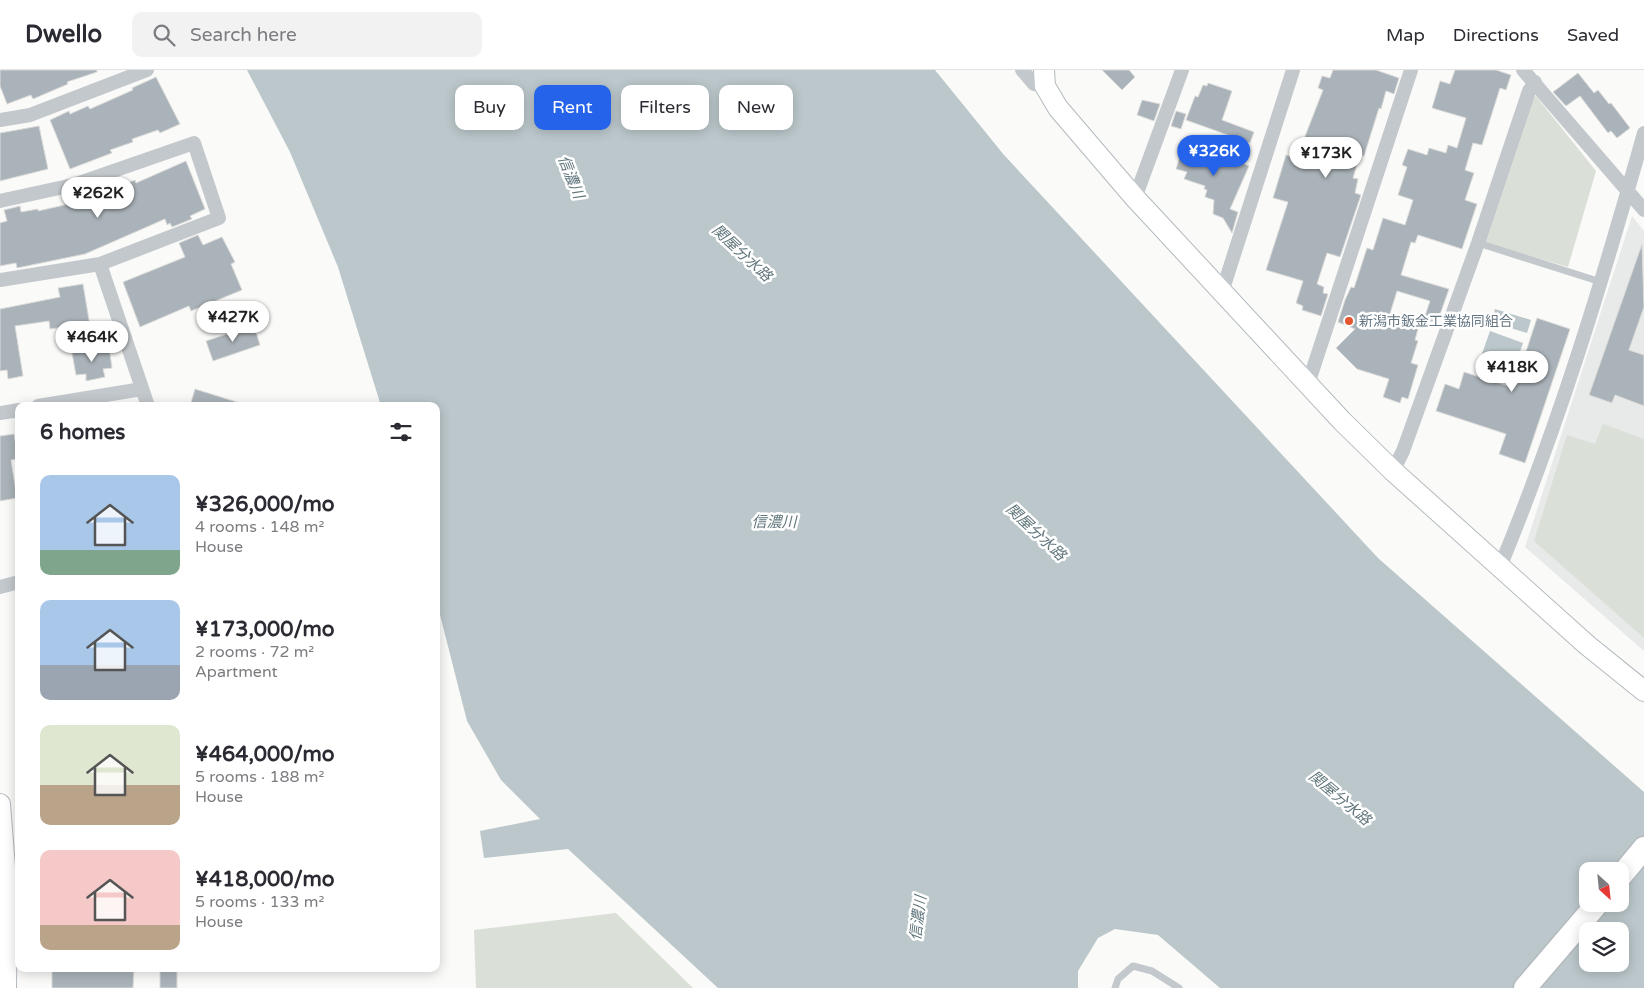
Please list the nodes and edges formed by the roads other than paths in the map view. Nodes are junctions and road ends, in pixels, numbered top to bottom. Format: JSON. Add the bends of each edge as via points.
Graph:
{"nodes":[{"id":1,"x":147,"y":70,"type":"edge"},
{"id":2,"x":1022,"y":70,"type":"edge"},
{"id":3,"x":1182,"y":70,"type":"edge"},
{"id":4,"x":1293,"y":70,"type":"edge"},
{"id":5,"x":1411,"y":70,"type":"edge"},
{"id":6,"x":1523,"y":70,"type":"edge"},
{"id":7,"x":1045,"y":78,"type":"edge"},
{"id":8,"x":1534,"y":82,"type":"junction"},
{"id":9,"x":0,"y":120,"type":"edge"},
{"id":10,"x":1644,"y":134,"type":"edge"},
{"id":11,"x":1628,"y":191,"type":"junction"},
{"id":12,"x":1135,"y":198,"type":"junction"},
{"id":13,"x":0,"y":201,"type":"edge"},
{"id":14,"x":1644,"y":210,"type":"edge"},
{"id":15,"x":1478,"y":243,"type":"junction"},
{"id":16,"x":100,"y":264,"type":"junction"},
{"id":17,"x":0,"y":280,"type":"edge"},
{"id":18,"x":1601,"y":282,"type":"junction"},
{"id":19,"x":1222,"y":292,"type":"junction"},
{"id":20,"x":1308,"y":384,"type":"junction"},
{"id":21,"x":142,"y":389,"type":"junction"},
{"id":22,"x":62,"y":402,"type":"edge"},
{"id":23,"x":147,"y":402,"type":"edge"},
{"id":24,"x":15,"y":411,"type":"edge"},
{"id":25,"x":0,"y":413,"type":"edge"},
{"id":26,"x":1393,"y":470,"type":"junction"},
{"id":27,"x":1500,"y":567,"type":"junction"},
{"id":28,"x":15,"y":583,"type":"edge"},
{"id":29,"x":0,"y":587,"type":"edge"},
{"id":30,"x":1644,"y":691,"type":"edge"},
{"id":31,"x":0,"y":804,"type":"edge"},
{"id":32,"x":1644,"y":848,"type":"edge"},
{"id":33,"x":1629,"y":866,"type":"edge"},
{"id":34,"x":1590,"y":912,"type":"edge"},
{"id":35,"x":8,"y":930,"type":"edge"},
{"id":36,"x":6,"y":988,"type":"edge"},
{"id":37,"x":1115,"y":988,"type":"edge"},
{"id":38,"x":1179,"y":988,"type":"edge"},
{"id":39,"x":1526,"y":988,"type":"edge"}],
"edges":[{"from":1,"to":9,"type":"street","via":[[30,115]]},
{"from":2,"to":7,"type":"street","via":[[1034,84]]},
{"from":3,"to":12,"type":"street"},
{"from":4,"to":19,"type":"street"},
{"from":5,"to":20,"type":"street"},
{"from":6,"to":8,"type":"street"},
{"from":7,"to":12,"type":"street","via":[[1058,108]]},
{"from":8,"to":11,"type":"street"},
{"from":8,"to":15,"type":"street"},
{"from":10,"to":11,"type":"street"},
{"from":11,"to":14,"type":"street"},
{"from":11,"to":18,"type":"street"},
{"from":12,"to":19,"type":"street"},
{"from":13,"to":16,"type":"street","via":[[73,185],[194,143],[219,218]]},
{"from":15,"to":18,"type":"lane"},
{"from":15,"to":26,"type":"street","via":[[1403,451]]},
{"from":16,"to":17,"type":"street"},
{"from":16,"to":21,"type":"street"},
{"from":18,"to":27,"type":"street","via":[[1521,516]]},
{"from":19,"to":20,"type":"street"},
{"from":20,"to":26,"type":"street"},
{"from":21,"to":22,"type":"street"},
{"from":21,"to":23,"type":"street"},
{"from":24,"to":25,"type":"street"},
{"from":26,"to":27,"type":"street"},
{"from":27,"to":30,"type":"street"},
{"from":28,"to":29,"type":"street"},
{"from":31,"to":35,"type":"street","via":[[7,873]]},
{"from":32,"to":33,"type":"main road"},
{"from":34,"to":39,"type":"main road"},
{"from":35,"to":36,"type":"street"},
{"from":37,"to":38,"type":"lane","via":[[1118,979],[1133,966],[1152,971]]}]}
